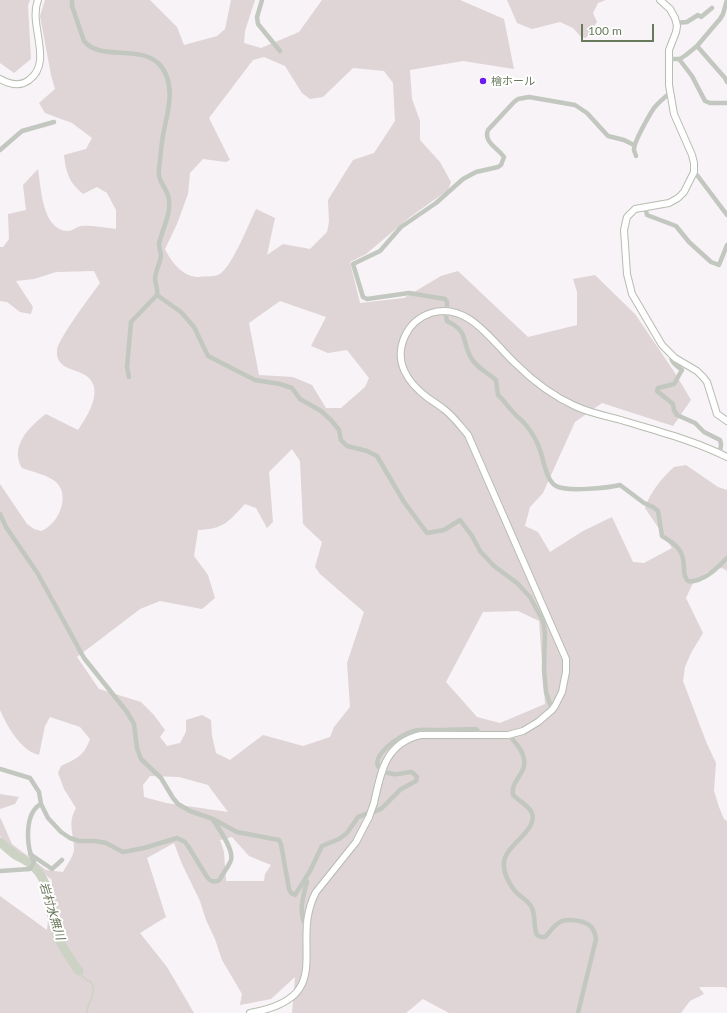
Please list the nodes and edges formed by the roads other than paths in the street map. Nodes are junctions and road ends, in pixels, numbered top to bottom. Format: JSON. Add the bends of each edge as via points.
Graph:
{"nodes":[{"id":1,"x":38,"y":0,"type":"edge"},
{"id":2,"x":72,"y":0,"type":"edge"},
{"id":3,"x":262,"y":0,"type":"edge"},
{"id":4,"x":660,"y":0,"type":"edge"},
{"id":5,"x":727,"y":0,"type":"edge"},
{"id":6,"x":712,"y":8,"type":"dead end"},
{"id":7,"x":676,"y":23,"type":"junction"},
{"id":8,"x":697,"y":46,"type":"junction"},
{"id":9,"x":280,"y":51,"type":"dead end"},
{"id":10,"x":668,"y":59,"type":"junction"},
{"id":11,"x":679,"y":59,"type":"junction"},
{"id":12,"x":0,"y":79,"type":"edge"},
{"id":13,"x":727,"y":82,"type":"edge"},
{"id":14,"x":670,"y":93,"type":"junction"},
{"id":15,"x":727,"y":103,"type":"edge"},
{"id":16,"x":54,"y":122,"type":"dead end"},
{"id":17,"x":634,"y":146,"type":"junction"},
{"id":18,"x":0,"y":150,"type":"edge"},
{"id":19,"x":636,"y":156,"type":"dead end"},
{"id":20,"x":694,"y":172,"type":"junction"},
{"id":21,"x":645,"y":207,"type":"junction"},
{"id":22,"x":727,"y":215,"type":"edge"},
{"id":23,"x":727,"y":245,"type":"edge"},
{"id":24,"x":157,"y":294,"type":"junction"},
{"id":25,"x":446,"y":311,"type":"junction"},
{"id":26,"x":671,"y":355,"type":"junction"},
{"id":27,"x":129,"y":377,"type":"dead end"},
{"id":28,"x":727,"y":421,"type":"edge"},
{"id":29,"x":720,"y":454,"type":"junction"},
{"id":30,"x":727,"y":457,"type":"edge"},
{"id":31,"x":0,"y":514,"type":"edge"},
{"id":32,"x":727,"y":558,"type":"edge"},
{"id":33,"x":552,"y":710,"type":"junction"},
{"id":34,"x":508,"y":735,"type":"junction"},
{"id":35,"x":0,"y":769,"type":"edge"},
{"id":36,"x":383,"y":770,"type":"junction"},
{"id":37,"x":41,"y":804,"type":"junction"},
{"id":38,"x":213,"y":819,"type":"junction"},
{"id":39,"x":30,"y":854,"type":"junction"},
{"id":40,"x":62,"y":860,"type":"dead end"},
{"id":41,"x":0,"y":871,"type":"edge"},
{"id":42,"x":305,"y":879,"type":"junction"},
{"id":43,"x":306,"y":926,"type":"junction"},
{"id":44,"x":250,"y":1013,"type":"edge"},
{"id":45,"x":578,"y":1013,"type":"edge"}],
"edges":[{"from":1,"to":12,"type":"street","via":[[35,13],[41,59],[36,73],[26,83],[7,83]]},
{"from":2,"to":24,"type":"street","via":[[84,41],[93,49],[146,56],[158,63],[166,75],[170,102],[158,175],[168,193],[169,210],[160,242],[161,257],[155,279]]},
{"from":3,"to":9,"type":"street","via":[[257,17],[258,24]]},
{"from":4,"to":7,"type":"street","via":[[673,13]]},
{"from":5,"to":8,"type":"street","via":[[720,19]]},
{"from":6,"to":7,"type":"street","via":[[701,18],[698,15],[687,22]]},
{"from":7,"to":10,"type":"street"},
{"from":8,"to":11,"type":"street"},
{"from":8,"to":13,"type":"street"},
{"from":10,"to":11,"type":"street"},
{"from":10,"to":14,"type":"street"},
{"from":11,"to":15,"type":"street","via":[[692,76],[705,101]]},
{"from":14,"to":17,"type":"street","via":[[654,109]]},
{"from":14,"to":20,"type":"street","via":[[674,114],[692,155]]},
{"from":16,"to":18,"type":"street","via":[[22,131]]},
{"from":17,"to":19,"type":"street"},
{"from":17,"to":25,"type":"street","via":[[624,140],[608,136],[587,113],[575,105],[529,97],[514,102],[486,133],[487,139],[504,157],[502,165],[476,172],[463,179],[436,202],[401,226],[380,251],[353,264],[363,297],[367,299],[409,293],[445,299]]},
{"from":20,"to":21,"type":"street","via":[[678,198],[669,204]]},
{"from":20,"to":22,"type":"street"},
{"from":21,"to":23,"type":"street","via":[[648,215],[676,226],[711,262],[719,265]]},
{"from":21,"to":26,"type":"street","via":[[632,211],[625,223],[627,274],[632,294],[662,346]]},
{"from":24,"to":27,"type":"street","via":[[131,322],[127,367]]},
{"from":24,"to":33,"type":"street","via":[[181,312],[194,326],[208,356],[255,380],[292,388],[300,399],[331,420],[347,446],[377,456],[404,502],[427,532],[444,530],[460,520],[480,551],[530,597],[542,621],[545,634],[546,692]]},
{"from":25,"to":29,"type":"street","via":[[470,319],[516,364],[553,395],[577,407],[674,435]]},
{"from":25,"to":32,"type":"street","via":[[447,321],[464,334],[470,357],[479,368],[496,380],[498,395],[534,437],[555,486],[606,488],[620,485],[653,507],[659,514],[662,536],[674,543],[682,553],[684,575],[688,580],[693,581],[710,574]]},
{"from":25,"to":33,"type":"street","via":[[426,315],[411,326],[403,341],[400,355],[402,367],[411,383],[446,411],[468,435],[566,659],[562,692]]},
{"from":26,"to":28,"type":"street","via":[[703,377],[717,414]]},
{"from":26,"to":29,"type":"street","via":[[671,361],[682,370],[674,384],[656,390],[673,404],[677,415],[696,423],[704,432],[720,440]]},
{"from":29,"to":30,"type":"street"},
{"from":31,"to":38,"type":"street","via":[[38,574],[84,658],[134,724],[141,759],[161,778],[178,804],[195,814]]},
{"from":33,"to":34,"type":"street","via":[[523,731]]},
{"from":34,"to":36,"type":"street","via":[[434,735],[411,738],[402,742],[392,752]]},
{"from":34,"to":45,"type":"street","via":[[523,753],[525,762],[513,788],[513,795],[530,810],[532,821],[505,856],[505,872],[515,891],[527,900],[533,909],[537,936],[545,937],[555,926],[566,920],[583,921],[591,925],[595,932],[596,939]]},
{"from":35,"to":37,"type":"street","via":[[30,778],[39,792]]},
{"from":36,"to":42,"type":"street","via":[[394,774],[412,772],[417,779],[401,789],[381,809],[358,817],[339,839],[322,846]]},
{"from":36,"to":43,"type":"street","bridge":true,"via":[[370,816],[356,842],[316,892]]},
{"from":37,"to":38,"type":"street","via":[[54,826],[79,841],[95,841],[123,852],[177,838],[185,842],[210,881],[218,881],[231,856]]},
{"from":37,"to":39,"type":"street","via":[[35,808],[30,820]]},
{"from":38,"to":42,"type":"street","via":[[237,832],[279,840],[291,893],[295,895]]},
{"from":39,"to":40,"type":"street","via":[[52,870]]},
{"from":39,"to":41,"type":"street","via":[[34,862],[30,869]]},
{"from":42,"to":43,"type":"street","via":[[307,882],[302,915]]},
{"from":43,"to":44,"type":"street","via":[[307,963],[304,981],[284,1002]]}]}
